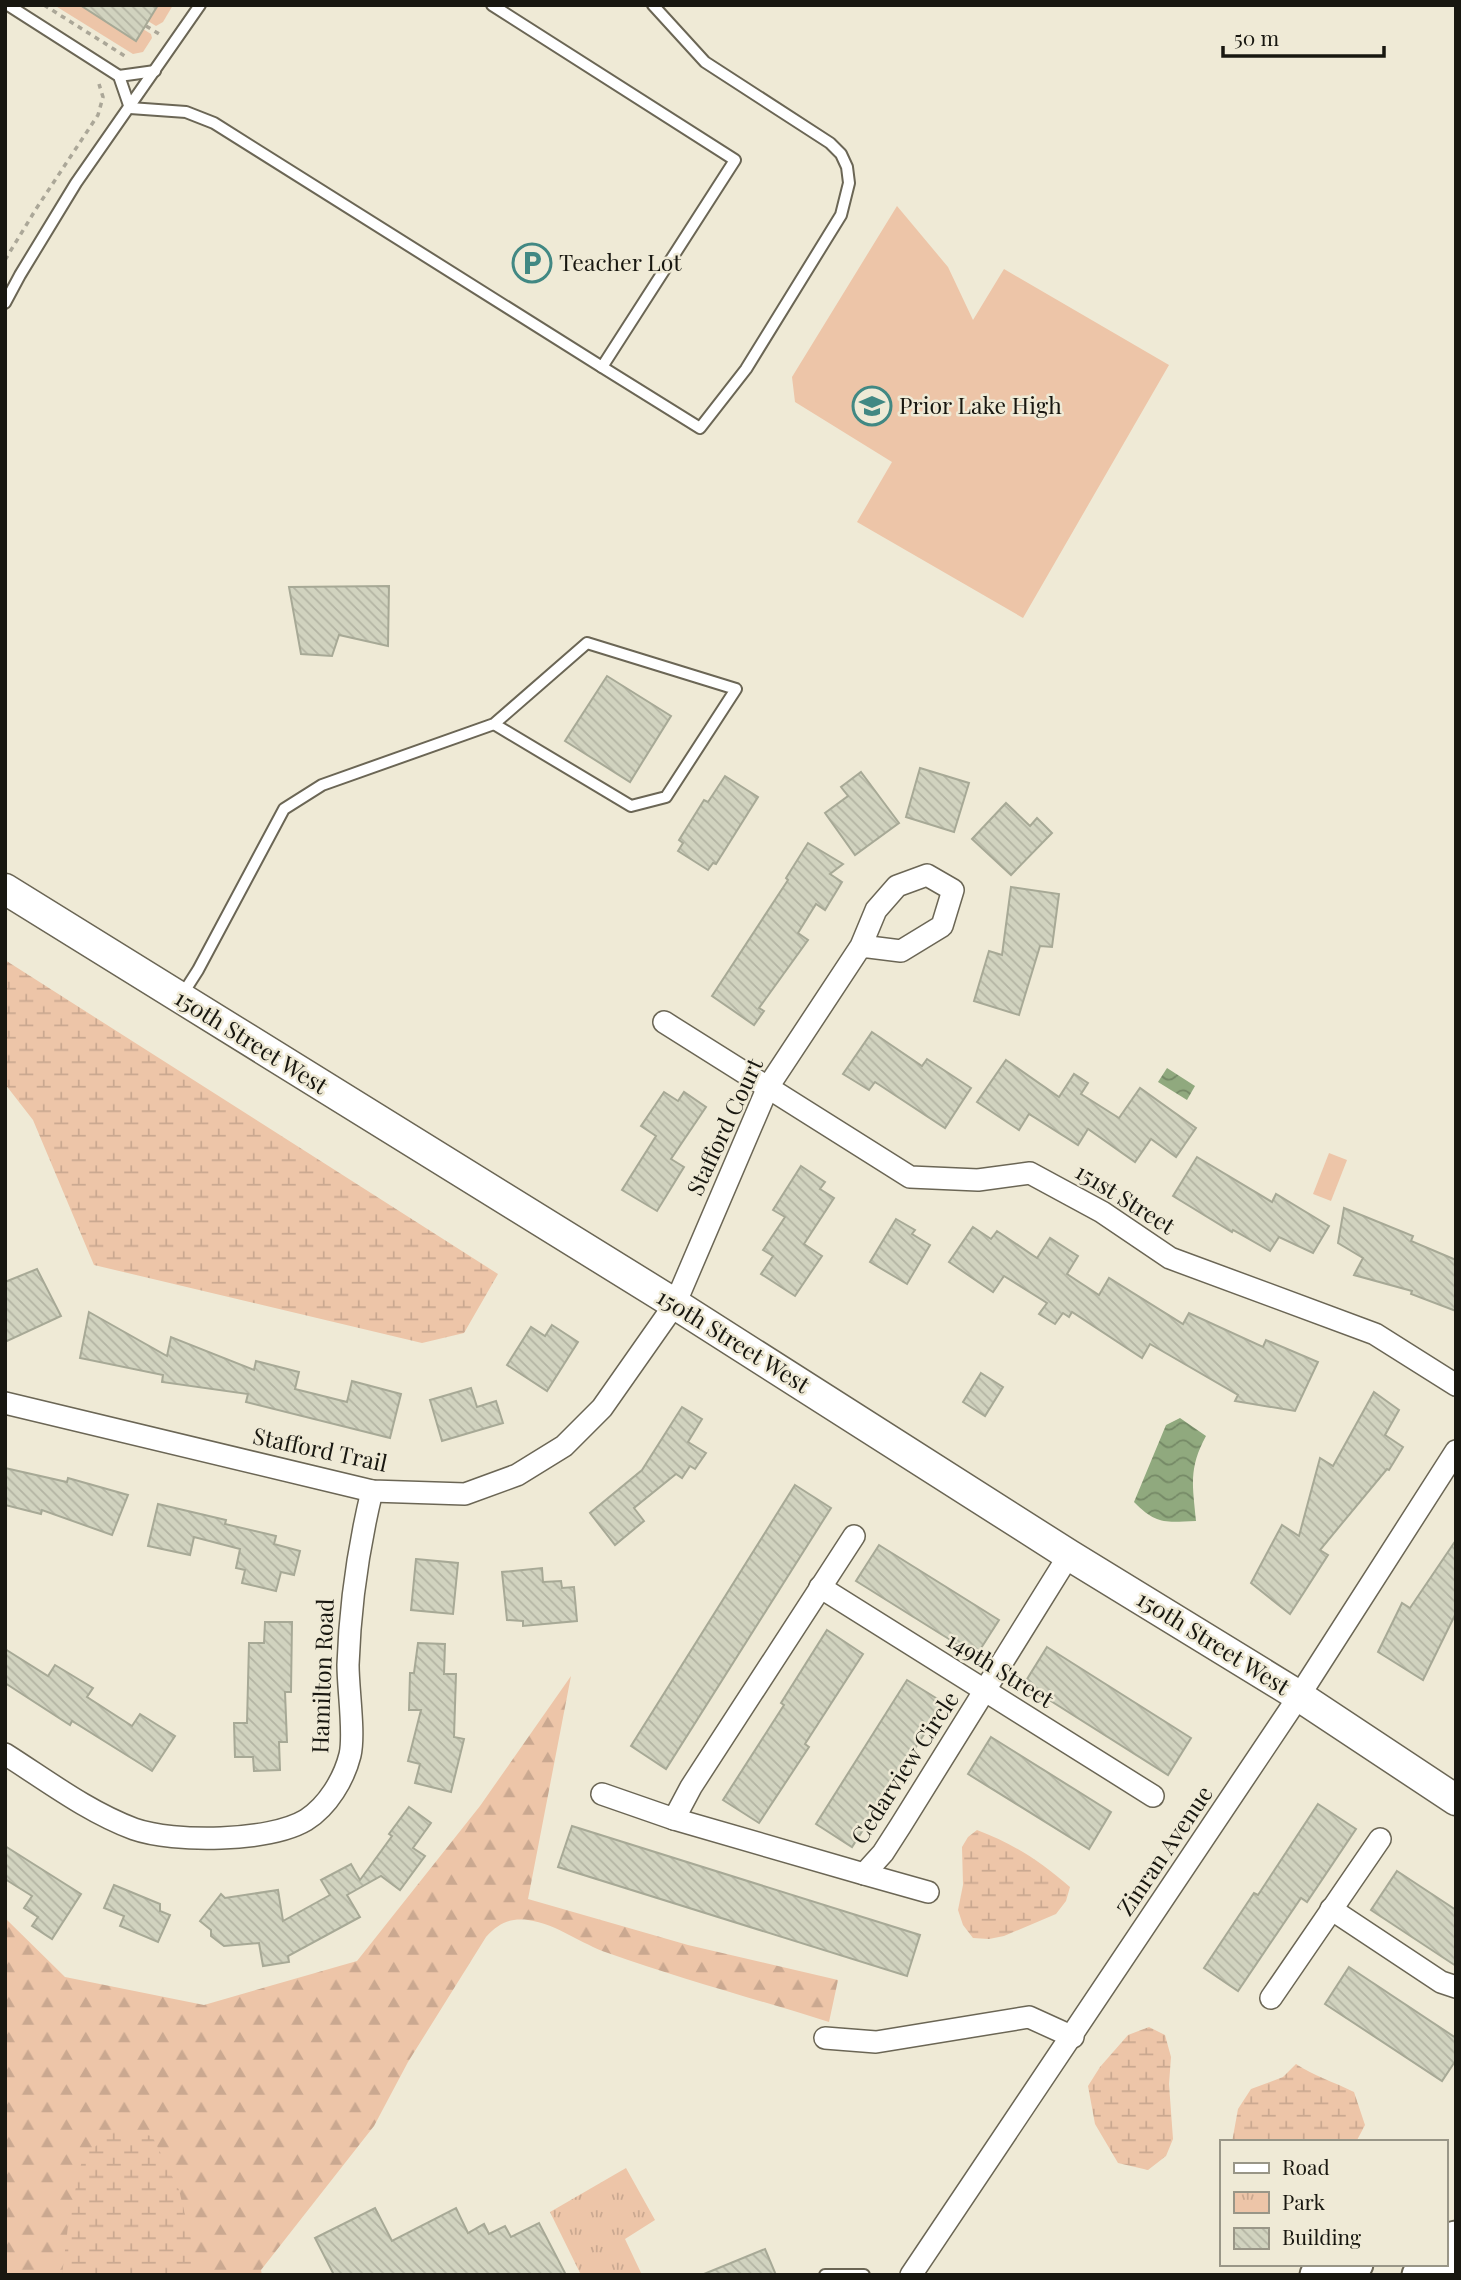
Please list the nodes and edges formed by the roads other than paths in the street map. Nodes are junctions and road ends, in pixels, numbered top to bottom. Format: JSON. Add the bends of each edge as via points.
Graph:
{"nodes":[{"id":1,"x":8,"y":5,"type":"edge"},
{"id":2,"x":200,"y":5,"type":"edge"},
{"id":3,"x":492,"y":5,"type":"edge"},
{"id":4,"x":653,"y":5,"type":"edge"},
{"id":5,"x":155,"y":71,"type":"junction"},
{"id":6,"x":119,"y":76,"type":"junction"},
{"id":7,"x":130,"y":108,"type":"junction"},
{"id":8,"x":5,"y":303,"type":"edge"},
{"id":9,"x":602,"y":367,"type":"junction"},
{"id":10,"x":494,"y":723,"type":"junction"},
{"id":11,"x":5,"y":889,"type":"edge"},
{"id":12,"x":861,"y":946,"type":"dead end"},
{"id":13,"x":180,"y":998,"type":"junction"},
{"id":14,"x":664,"y":1022,"type":"dead end"},
{"id":15,"x":768,"y":1087,"type":"junction"},
{"id":16,"x":675,"y":1304,"type":"junction"},
{"id":17,"x":1456,"y":1385,"type":"edge"},
{"id":18,"x":5,"y":1403,"type":"edge"},
{"id":19,"x":1456,"y":1451,"type":"edge"},
{"id":20,"x":372,"y":1491,"type":"junction"},
{"id":21,"x":854,"y":1536,"type":"dead end"},
{"id":22,"x":1069,"y":1555,"type":"junction"},
{"id":23,"x":820,"y":1587,"type":"junction"},
{"id":24,"x":985,"y":1692,"type":"junction"},
{"id":25,"x":1299,"y":1696,"type":"junction"},
{"id":26,"x":5,"y":1754,"type":"edge"},
{"id":27,"x":602,"y":1794,"type":"dead end"},
{"id":28,"x":1153,"y":1796,"type":"dead end"},
{"id":29,"x":1456,"y":1800,"type":"edge"},
{"id":30,"x":674,"y":1819,"type":"junction"},
{"id":31,"x":1380,"y":1839,"type":"dead end"},
{"id":32,"x":864,"y":1874,"type":"junction"},
{"id":33,"x":928,"y":1892,"type":"dead end"},
{"id":34,"x":1331,"y":1909,"type":"junction"},
{"id":35,"x":1456,"y":1987,"type":"edge"},
{"id":36,"x":1271,"y":1998,"type":"dead end"},
{"id":37,"x":1073,"y":2037,"type":"junction"},
{"id":38,"x":825,"y":2038,"type":"dead end"},
{"id":39,"x":1349,"y":2266,"type":"edge"},
{"id":40,"x":1456,"y":2266,"type":"edge"},
{"id":41,"x":825,"y":2275,"type":"edge"},
{"id":42,"x":864,"y":2275,"type":"edge"},
{"id":43,"x":911,"y":2275,"type":"edge"},
{"id":44,"x":1317,"y":2275,"type":"edge"},
{"id":45,"x":1419,"y":2275,"type":"edge"}],
"edges":[{"from":1,"to":6,"type":"lane"},
{"from":2,"to":5,"type":"lane"},
{"from":3,"to":9,"type":"lane","via":[[735,160]]},
{"from":4,"to":9,"type":"lane","via":[[705,62],[830,143],[841,154],[849,183],[841,215],[746,369],[700,428]]},
{"from":5,"to":6,"type":"lane"},
{"from":5,"to":7,"type":"lane"},
{"from":6,"to":7,"type":"lane"},
{"from":7,"to":8,"type":"lane","via":[[76,183]]},
{"from":7,"to":9,"type":"lane","via":[[186,112],[215,123]]},
{"from":10,"to":10,"type":"lane","via":[[631,806],[666,797],[736,689],[587,643]]},
{"from":10,"to":13,"type":"lane","via":[[322,785],[284,809]]},
{"from":11,"to":13,"type":"street","name":"150th Street West"},
{"from":12,"to":15,"type":"street","name":"Stafford Court"},
{"from":13,"to":16,"type":"street","name":"150th Street West"},
{"from":14,"to":15,"type":"street","name":"151st Street"},
{"from":15,"to":16,"type":"street","name":"Stafford Court"},
{"from":15,"to":17,"type":"street","name":"151st Street","via":[[911,1177],[978,1180],[1030,1173],[1102,1212],[1170,1258],[1375,1334]]},
{"from":16,"to":20,"type":"street","name":"Stafford Trail","via":[[602,1408],[564,1446],[517,1475],[465,1494]]},
{"from":16,"to":22,"type":"street","name":"150th Street West"},
{"from":18,"to":20,"type":"street","name":"Stafford Trail"},
{"from":19,"to":25,"type":"street","name":"Zinran Avenue"},
{"from":20,"to":26,"type":"street","name":"Hamilton Road","via":[[350,1615],[351,1753],[328,1799],[306,1819],[279,1831],[168,1838],[134,1829],[97,1811]]},
{"from":21,"to":23,"type":"street"},
{"from":22,"to":24,"type":"street","name":"Cedarview Circle"},
{"from":22,"to":25,"type":"street","name":"150th Street West"},
{"from":23,"to":24,"type":"street","name":"149th Street"},
{"from":23,"to":30,"type":"street"},
{"from":24,"to":28,"type":"street","name":"149th Street"},
{"from":24,"to":32,"type":"street","name":"Cedarview Circle","via":[[883,1853]]},
{"from":25,"to":29,"type":"street","name":"150th Street West"},
{"from":25,"to":37,"type":"street","name":"Zinran Avenue"},
{"from":27,"to":30,"type":"street","name":"Cedarview Circle"},
{"from":30,"to":32,"type":"street","name":"Cedarview Circle"},
{"from":31,"to":34,"type":"street"},
{"from":32,"to":33,"type":"street"},
{"from":34,"to":35,"type":"street","via":[[1441,1982]]},
{"from":34,"to":36,"type":"street"},
{"from":37,"to":38,"type":"street","via":[[1029,2017],[876,2042]]},
{"from":37,"to":43,"type":"street","name":"Zinran Avenue"},
{"from":39,"to":44,"type":"main road"},
{"from":40,"to":45,"type":"main road"},
{"from":41,"to":42,"type":"lane"}]}
